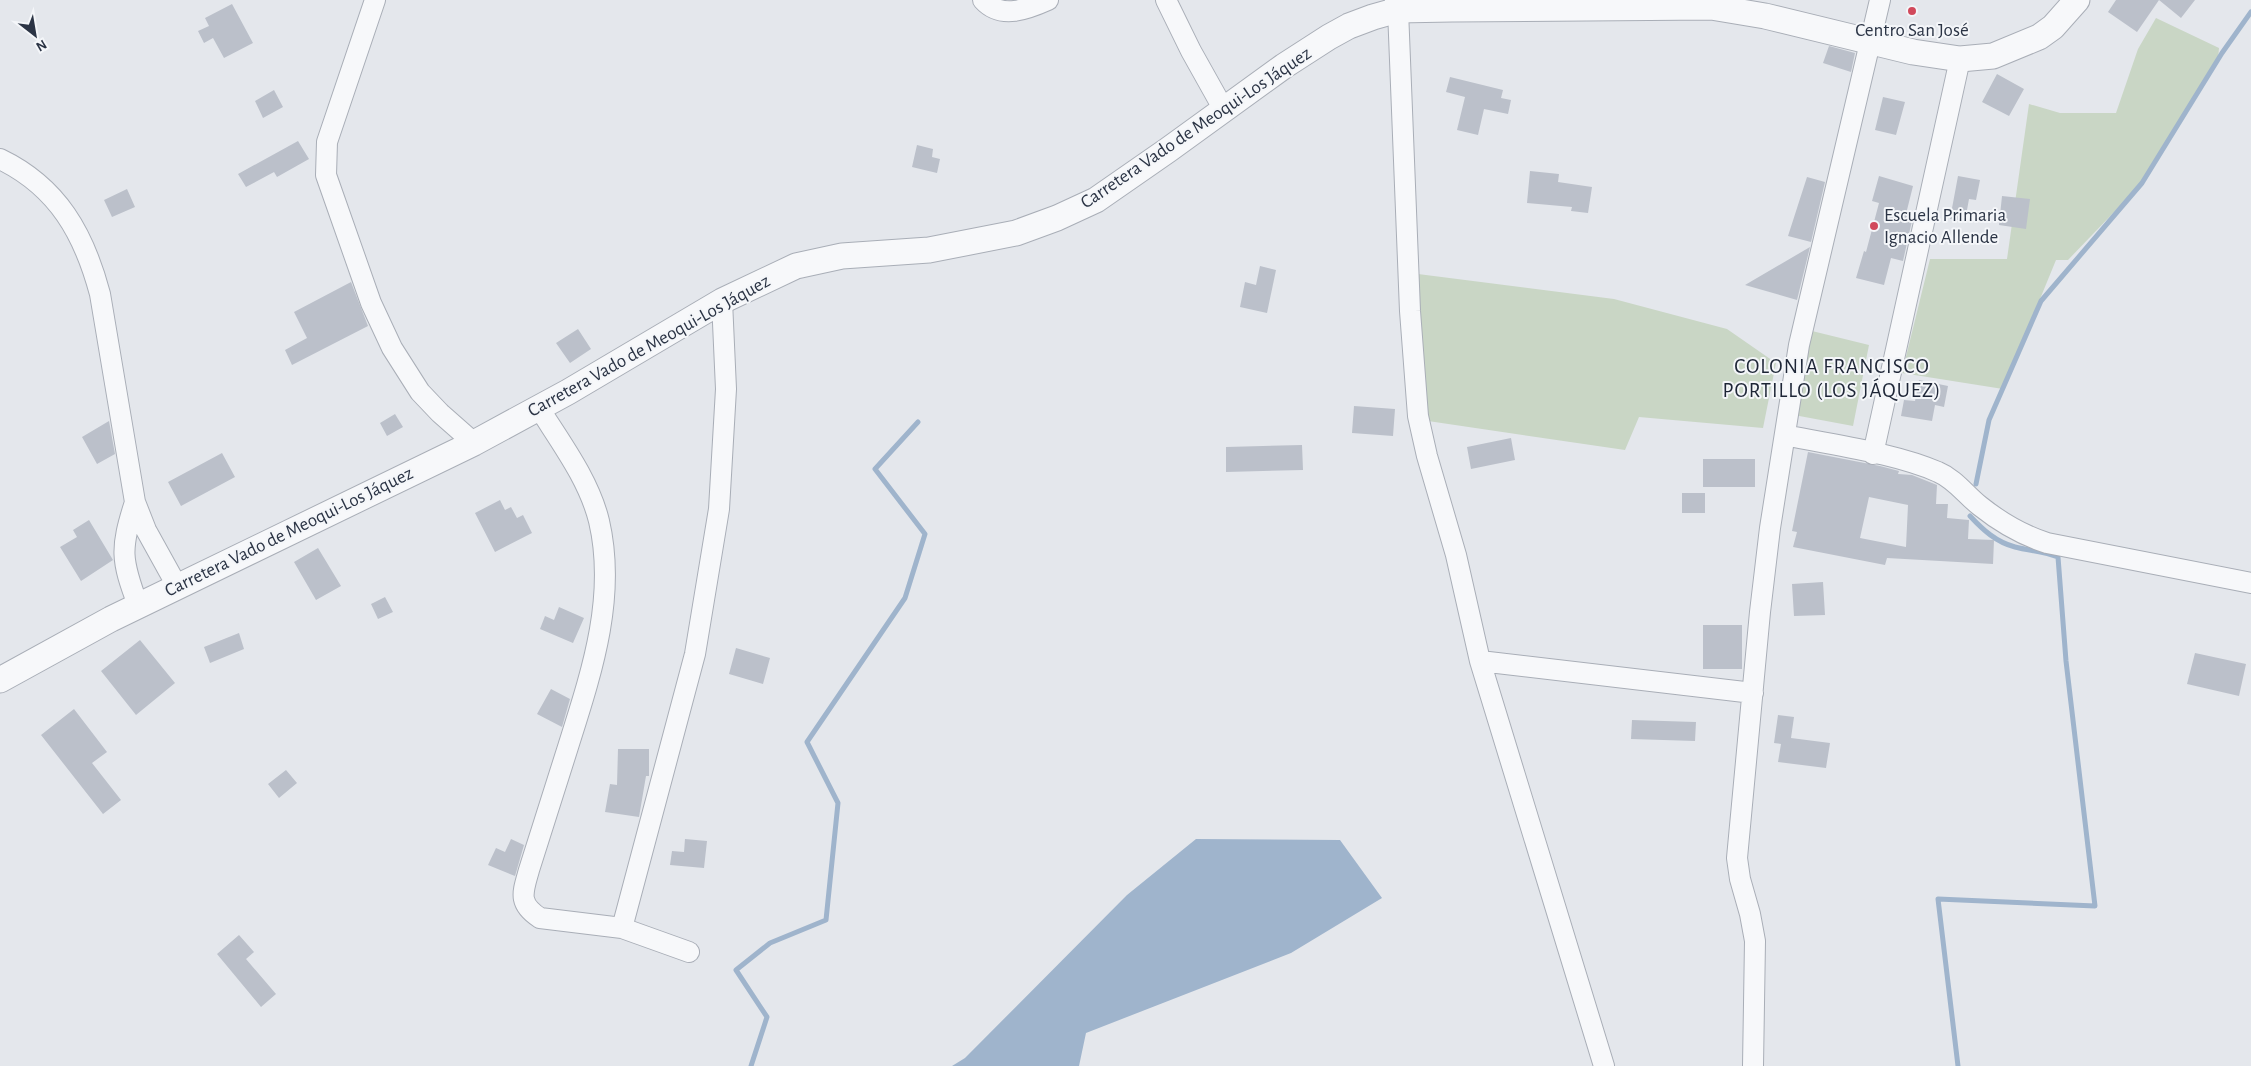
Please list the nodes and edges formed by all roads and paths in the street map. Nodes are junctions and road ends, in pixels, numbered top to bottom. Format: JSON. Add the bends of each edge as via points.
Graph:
{"nodes":[{"id":1,"x":375,"y":0,"type":"edge"},
{"id":2,"x":983,"y":0,"type":"edge"},
{"id":3,"x":1048,"y":0,"type":"edge"},
{"id":4,"x":1166,"y":0,"type":"edge"},
{"id":5,"x":1880,"y":0,"type":"edge"},
{"id":6,"x":2077,"y":0,"type":"edge"},
{"id":7,"x":1397,"y":5,"type":"edge"},
{"id":8,"x":1868,"y":42,"type":"junction"},
{"id":9,"x":1960,"y":59,"type":"junction"},
{"id":10,"x":1224,"y":110,"type":"junction"},
{"id":11,"x":0,"y":159,"type":"edge"},
{"id":12,"x":722,"y":301,"type":"junction"},
{"id":13,"x":539,"y":408,"type":"junction"},
{"id":14,"x":1785,"y":435,"type":"junction"},
{"id":15,"x":474,"y":443,"type":"junction"},
{"id":16,"x":1873,"y":454,"type":"junction"},
{"id":17,"x":135,"y":502,"type":"junction"},
{"id":18,"x":2251,"y":583,"type":"edge"},
{"id":19,"x":177,"y":586,"type":"junction"},
{"id":20,"x":138,"y":605,"type":"junction"},
{"id":21,"x":1480,"y":661,"type":"junction"},
{"id":22,"x":0,"y":680,"type":"edge"},
{"id":23,"x":1753,"y":693,"type":"junction"},
{"id":24,"x":622,"y":928,"type":"junction"},
{"id":25,"x":689,"y":952,"type":"dead end"},
{"id":26,"x":1604,"y":1066,"type":"edge"},
{"id":27,"x":1753,"y":1066,"type":"edge"}],
"edges":[{"from":1,"to":15,"type":"street","via":[[327,142],[326,175],[371,303],[396,355],[420,392]]},
{"from":2,"to":3,"type":"street","via":[[1004,12],[1026,10]]},
{"from":4,"to":10,"type":"street","via":[[1190,51]]},
{"from":5,"to":8,"type":"street"},
{"from":6,"to":9,"type":"street","name":"Carretera Vado de Meoqui-Los Jáquez","via":[[2053,27],[2039,37],[1993,56]]},
{"from":7,"to":8,"type":"street","name":"Carretera Vado de Meoqui-Los Jáquez","via":[[1711,7],[1765,16]]},
{"from":7,"to":10,"type":"street","name":"Carretera Vado de Meoqui-Los Jáquez","via":[[1330,37]]},
{"from":7,"to":21,"type":"street","via":[[1418,416],[1456,555]]},
{"from":8,"to":9,"type":"street","name":"Carretera Vado de Meoqui-Los Jáquez"},
{"from":8,"to":14,"type":"street","via":[[1799,344]]},
{"from":9,"to":16,"type":"street"},
{"from":10,"to":12,"type":"street","name":"Carretera Vado de Meoqui-Los Jáquez","via":[[1096,200],[1058,218],[1016,233],[929,250],[842,256],[796,266]]},
{"from":11,"to":17,"type":"street","via":[[42,186],[64,210],[93,265]]},
{"from":12,"to":13,"type":"street","name":"Carretera Vado de Meoqui-Los Jáquez"},
{"from":12,"to":24,"type":"street","via":[[726,388],[716,529],[695,654]]},
{"from":13,"to":15,"type":"street","name":"Carretera Vado de Meoqui-Los Jáquez"},
{"from":13,"to":24,"type":"street","via":[[585,486],[598,521],[605,592],[600,638],[525,884],[524,903],[540,918]]},
{"from":14,"to":16,"type":"street"},
{"from":14,"to":23,"type":"street","via":[[1770,528]]},
{"from":15,"to":19,"type":"street","name":"Carretera Vado de Meoqui-Los Jáquez"},
{"from":16,"to":18,"type":"street","via":[[1939,472],[1997,519],[2029,537]]},
{"from":17,"to":19,"type":"street","via":[[146,530]]},
{"from":17,"to":20,"type":"street","via":[[124,551],[125,571]]},
{"from":19,"to":20,"type":"street","name":"Carretera Vado de Meoqui-Los Jáquez"},
{"from":20,"to":22,"type":"street","name":"Carretera Vado de Meoqui-Los Jáquez"},
{"from":21,"to":23,"type":"street"},
{"from":21,"to":26,"type":"street"},
{"from":23,"to":27,"type":"street","via":[[1737,858],[1755,941]]},
{"from":24,"to":25,"type":"street"}]}
